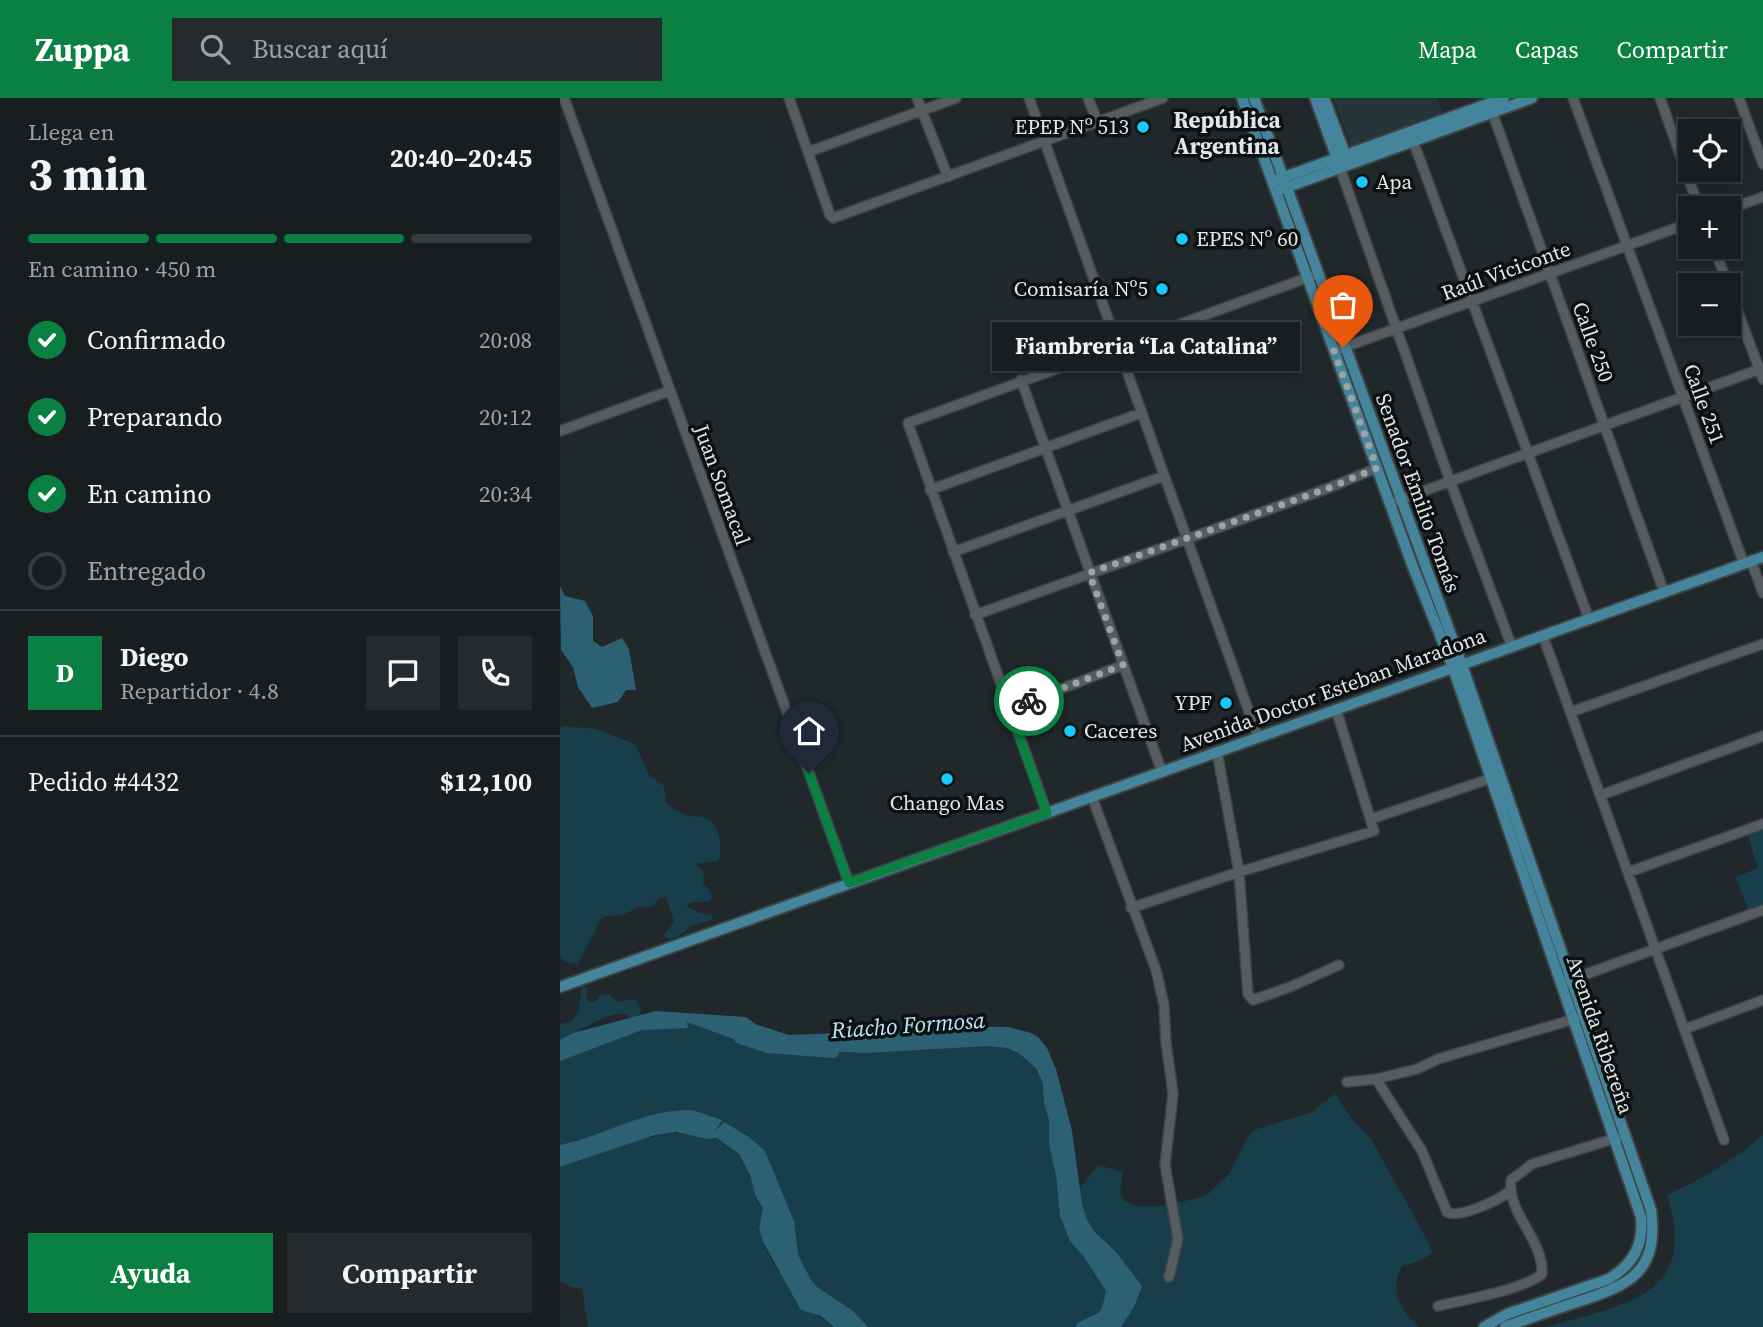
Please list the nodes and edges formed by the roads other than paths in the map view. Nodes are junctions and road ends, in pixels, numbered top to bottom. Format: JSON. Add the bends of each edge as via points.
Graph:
{"nodes":[{"id":1,"x":564,"y":98,"type":"edge"},
{"id":2,"x":789,"y":98,"type":"edge"},
{"id":3,"x":917,"y":98,"type":"edge"},
{"id":4,"x":956,"y":98,"type":"edge"},
{"id":5,"x":1029,"y":98,"type":"edge"},
{"id":6,"x":1088,"y":98,"type":"edge"},
{"id":7,"x":1163,"y":98,"type":"edge"},
{"id":8,"x":1242,"y":98,"type":"edge"},
{"id":9,"x":1254,"y":98,"type":"edge"},
{"id":10,"x":1315,"y":98,"type":"edge"},
{"id":11,"x":1324,"y":98,"type":"edge"},
{"id":12,"x":1504,"y":98,"type":"edge"},
{"id":13,"x":1532,"y":98,"type":"edge"},
{"id":14,"x":1573,"y":98,"type":"edge"},
{"id":15,"x":1660,"y":98,"type":"edge"},
{"id":16,"x":1739,"y":98,"type":"edge"},
{"id":17,"x":1490,"y":108,"type":"junction"},
{"id":18,"x":922,"y":111,"type":"junction"},
{"id":19,"x":1098,"y":123,"type":"junction"},
{"id":20,"x":1412,"y":136,"type":"junction"},
{"id":21,"x":1046,"y":142,"type":"junction"},
{"id":22,"x":808,"y":152,"type":"junction"},
{"id":23,"x":1343,"y":162,"type":"junction"},
{"id":24,"x":1763,"y":164,"type":"edge"},
{"id":25,"x":948,"y":177,"type":"junction"},
{"id":26,"x":1279,"y":184,"type":"junction"},
{"id":27,"x":1695,"y":196,"type":"edge"},
{"id":28,"x":1763,"y":197,"type":"edge"},
{"id":29,"x":1741,"y":205,"type":"edge"},
{"id":30,"x":1678,"y":227,"type":"edge"},
{"id":31,"x":1628,"y":246,"type":"junction"},
{"id":32,"x":1550,"y":274,"type":"junction"},
{"id":33,"x":1312,"y":276,"type":"junction"},
{"id":34,"x":1473,"y":302,"type":"junction"},
{"id":35,"x":1741,"y":320,"type":"edge"},
{"id":36,"x":1396,"y":330,"type":"junction"},
{"id":37,"x":1118,"y":345,"type":"junction"},
{"id":38,"x":1339,"y":349,"type":"junction"},
{"id":39,"x":1762,"y":372,"type":"edge"},
{"id":40,"x":1021,"y":380,"type":"junction"},
{"id":41,"x":669,"y":391,"type":"junction"},
{"id":42,"x":1683,"y":397,"type":"junction"},
{"id":43,"x":1141,"y":413,"type":"junction"},
{"id":44,"x":1604,"y":425,"type":"junction"},
{"id":45,"x":560,"y":431,"type":"edge"},
{"id":46,"x":1046,"y":449,"type":"junction"},
{"id":47,"x":1528,"y":453,"type":"junction"},
{"id":48,"x":1377,"y":468,"type":"junction"},
{"id":49,"x":1164,"y":476,"type":"junction"},
{"id":50,"x":1450,"y":481,"type":"junction"},
{"id":51,"x":930,"y":490,"type":"junction"},
{"id":52,"x":1395,"y":501,"type":"junction"},
{"id":53,"x":1068,"y":512,"type":"junction"},
{"id":54,"x":1186,"y":538,"type":"junction"},
{"id":55,"x":953,"y":552,"type":"junction"},
{"id":56,"x":1763,"y":557,"type":"edge"},
{"id":57,"x":1748,"y":562,"type":"junction"},
{"id":58,"x":1089,"y":573,"type":"junction"},
{"id":59,"x":1664,"y":592,"type":"junction"},
{"id":60,"x":1763,"y":593,"type":"edge"},
{"id":61,"x":975,"y":615,"type":"junction"},
{"id":62,"x":1589,"y":619,"type":"junction"},
{"id":63,"x":1543,"y":636,"type":"junction"},
{"id":64,"x":1763,"y":644,"type":"edge"},
{"id":65,"x":1512,"y":647,"type":"junction"},
{"id":66,"x":1123,"y":665,"type":"junction"},
{"id":67,"x":1457,"y":666,"type":"junction"},
{"id":68,"x":1009,"y":709,"type":"junction"},
{"id":69,"x":1336,"y":709,"type":"junction"},
{"id":70,"x":1571,"y":712,"type":"junction"},
{"id":71,"x":1763,"y":736,"type":"edge"},
{"id":72,"x":1258,"y":737,"type":"junction"},
{"id":73,"x":1217,"y":752,"type":"junction"},
{"id":74,"x":1162,"y":772,"type":"junction"},
{"id":75,"x":1496,"y":777,"type":"junction"},
{"id":76,"x":1601,"y":795,"type":"junction"},
{"id":77,"x":1092,"y":797,"type":"junction"},
{"id":78,"x":1047,"y":813,"type":"junction"},
{"id":79,"x":1371,"y":819,"type":"junction"},
{"id":80,"x":1763,"y":824,"type":"edge"},
{"id":81,"x":1239,"y":872,"type":"junction"},
{"id":82,"x":1629,"y":872,"type":"junction"},
{"id":83,"x":849,"y":883,"type":"junction"},
{"id":84,"x":1131,"y":908,"type":"junction"},
{"id":85,"x":1763,"y":910,"type":"edge"},
{"id":86,"x":1656,"y":949,"type":"junction"},
{"id":87,"x":1339,"y":965,"type":"dead end"},
{"id":88,"x":1567,"y":981,"type":"junction"},
{"id":89,"x":560,"y":987,"type":"edge"},
{"id":90,"x":1763,"y":1000,"type":"edge"},
{"id":91,"x":1579,"y":1017,"type":"junction"},
{"id":92,"x":1685,"y":1029,"type":"junction"},
{"id":93,"x":1376,"y":1079,"type":"junction"},
{"id":94,"x":1347,"y":1082,"type":"dead end"},
{"id":95,"x":1620,"y":1136,"type":"junction"},
{"id":96,"x":1724,"y":1140,"type":"dead end"},
{"id":97,"x":1510,"y":1191,"type":"junction"},
{"id":98,"x":1169,"y":1277,"type":"dead end"},
{"id":99,"x":1438,"y":1306,"type":"dead end"},
{"id":100,"x":1484,"y":1327,"type":"edge"},
{"id":101,"x":1506,"y":1327,"type":"edge"}],
"edges":[{"from":1,"to":41,"type":"street","name":"Juan Somacal"},
{"from":2,"to":22,"type":"street"},
{"from":3,"to":18,"type":"street"},
{"from":4,"to":18,"type":"street"},
{"from":5,"to":21,"type":"street"},
{"from":6,"to":19,"type":"street"},
{"from":7,"to":19,"type":"street"},
{"from":8,"to":26,"type":"main road","name":"Senador Emilio Tomás"},
{"from":9,"to":26,"type":"main road","name":"Senador Emilio Tomás"},
{"from":10,"to":23,"type":"main road"},
{"from":11,"to":23,"type":"main road"},
{"from":12,"to":17,"type":"main road"},
{"from":13,"to":17,"type":"main road"},
{"from":14,"to":31,"type":"street","name":"Calle 251"},
{"from":15,"to":27,"type":"street"},
{"from":16,"to":24,"type":"street"},
{"from":17,"to":20,"type":"main road"},
{"from":17,"to":32,"type":"street","name":"Calle 250"},
{"from":18,"to":22,"type":"street"},
{"from":18,"to":25,"type":"street"},
{"from":19,"to":21,"type":"street"},
{"from":20,"to":23,"type":"main road"},
{"from":20,"to":34,"type":"street"},
{"from":21,"to":25,"type":"street"},
{"from":21,"to":37,"type":"street"},
{"from":22,"to":25,"type":"street","via":[[834,218]]},
{"from":23,"to":26,"type":"main road"},
{"from":23,"to":36,"type":"street"},
{"from":26,"to":33,"type":"main road","name":"Senador Emilio Tomás"},
{"from":28,"to":29,"type":"street"},
{"from":30,"to":31,"type":"street","name":"Raúl Viciconte"},
{"from":31,"to":32,"type":"street","name":"Raúl Viciconte"},
{"from":31,"to":42,"type":"street","name":"Calle 251"},
{"from":32,"to":34,"type":"street","name":"Raúl Viciconte"},
{"from":32,"to":44,"type":"street","name":"Calle 250"},
{"from":33,"to":37,"type":"street"},
{"from":33,"to":38,"type":"main road","name":"Senador Emilio Tomás"},
{"from":34,"to":36,"type":"street","name":"Raúl Viciconte"},
{"from":34,"to":47,"type":"street"},
{"from":35,"to":39,"type":"street"},
{"from":36,"to":38,"type":"street","name":"Raúl Viciconte"},
{"from":36,"to":50,"type":"street"},
{"from":37,"to":40,"type":"street"},
{"from":37,"to":43,"type":"street"},
{"from":38,"to":48,"type":"main road","name":"Senador Emilio Tomás"},
{"from":38,"to":52,"type":"main road","name":"Senador Emilio Tomás"},
{"from":39,"to":42,"type":"street"},
{"from":40,"to":46,"type":"street"},
{"from":40,"to":51,"type":"street","via":[[908,423]]},
{"from":41,"to":45,"type":"street"},
{"from":41,"to":83,"type":"street","name":"Juan Somacal"},
{"from":42,"to":44,"type":"street"},
{"from":42,"to":57,"type":"street","name":"Calle 251"},
{"from":43,"to":46,"type":"street"},
{"from":43,"to":49,"type":"street"},
{"from":44,"to":47,"type":"street"},
{"from":44,"to":59,"type":"street","name":"Calle 250"},
{"from":46,"to":51,"type":"street"},
{"from":46,"to":53,"type":"street"},
{"from":47,"to":50,"type":"street"},
{"from":47,"to":62,"type":"street"},
{"from":48,"to":52,"type":"main road","name":"Senador Emilio Tomás"},
{"from":48,"to":54,"type":"street"},
{"from":49,"to":53,"type":"street"},
{"from":49,"to":54,"type":"street"},
{"from":50,"to":52,"type":"street"},
{"from":50,"to":65,"type":"street"},
{"from":51,"to":55,"type":"street"},
{"from":52,"to":67,"type":"main road","name":"Senador Emilio Tomás"},
{"from":53,"to":55,"type":"street"},
{"from":53,"to":58,"type":"street"},
{"from":54,"to":58,"type":"street"},
{"from":54,"to":72,"type":"street"},
{"from":55,"to":61,"type":"street"},
{"from":56,"to":57,"type":"main road","name":"Avenida Doctor Esteban Maradona"},
{"from":57,"to":59,"type":"main road","name":"Avenida Doctor Esteban Maradona"},
{"from":57,"to":60,"type":"street","name":"Calle 251"},
{"from":58,"to":61,"type":"street"},
{"from":58,"to":66,"type":"street"},
{"from":59,"to":62,"type":"main road","name":"Avenida Doctor Esteban Maradona"},
{"from":61,"to":68,"type":"street"},
{"from":62,"to":63,"type":"main road","name":"Avenida Doctor Esteban Maradona"},
{"from":63,"to":65,"type":"main road","name":"Avenida Doctor Esteban Maradona"},
{"from":63,"to":70,"type":"street"},
{"from":64,"to":70,"type":"street"},
{"from":65,"to":67,"type":"main road","name":"Avenida Doctor Esteban Maradona"},
{"from":66,"to":68,"type":"street"},
{"from":66,"to":74,"type":"street"},
{"from":67,"to":69,"type":"main road","name":"Avenida Doctor Esteban Maradona"},
{"from":67,"to":75,"type":"main road","name":"Avenida Ribereña"},
{"from":68,"to":78,"type":"street"},
{"from":69,"to":72,"type":"main road","name":"Avenida Doctor Esteban Maradona"},
{"from":69,"to":79,"type":"street"},
{"from":70,"to":76,"type":"street"},
{"from":71,"to":76,"type":"street"},
{"from":72,"to":73,"type":"main road","name":"Avenida Doctor Esteban Maradona"},
{"from":73,"to":74,"type":"main road","name":"Avenida Doctor Esteban Maradona"},
{"from":73,"to":81,"type":"street"},
{"from":74,"to":77,"type":"main road","name":"Avenida Doctor Esteban Maradona"},
{"from":75,"to":79,"type":"street"},
{"from":75,"to":88,"type":"main road","name":"Avenida Ribereña"},
{"from":76,"to":82,"type":"street"},
{"from":77,"to":78,"type":"main road","name":"Avenida Doctor Esteban Maradona"},
{"from":77,"to":84,"type":"street"},
{"from":78,"to":83,"type":"main road","name":"Avenida Doctor Esteban Maradona"},
{"from":79,"to":81,"type":"street","via":[[1374,831]]},
{"from":80,"to":82,"type":"street"},
{"from":81,"to":84,"type":"street"},
{"from":81,"to":87,"type":"street","via":[[1248,994],[1253,1000]]},
{"from":82,"to":86,"type":"street"},
{"from":83,"to":89,"type":"main road","name":"Avenida Doctor Esteban Maradona"},
{"from":84,"to":98,"type":"street","via":[[1156,970],[1164,1005],[1173,1094],[1165,1165],[1178,1239]]},
{"from":85,"to":86,"type":"street"},
{"from":86,"to":88,"type":"street"},
{"from":86,"to":92,"type":"street"},
{"from":88,"to":91,"type":"main road","name":"Avenida Ribereña"},
{"from":90,"to":92,"type":"street"},
{"from":91,"to":93,"type":"street"},
{"from":91,"to":95,"type":"main road","name":"Avenida Ribereña"},
{"from":92,"to":96,"type":"street"},
{"from":93,"to":94,"type":"street"},
{"from":93,"to":97,"type":"street","via":[[1422,1151],[1447,1212],[1456,1215]]},
{"from":95,"to":97,"type":"street","via":[[1532,1164],[1511,1180]]},
{"from":95,"to":100,"type":"main road","name":"Avenida Ribereña","via":[[1641,1217],[1641,1242],[1635,1255],[1609,1279],[1507,1314]]},
{"from":95,"to":101,"type":"main road","name":"Avenida Ribereña","via":[[1651,1210],[1653,1242],[1645,1265],[1634,1278],[1611,1291]]},
{"from":97,"to":99,"type":"street","via":[[1539,1256],[1542,1274],[1493,1293]]}]}
